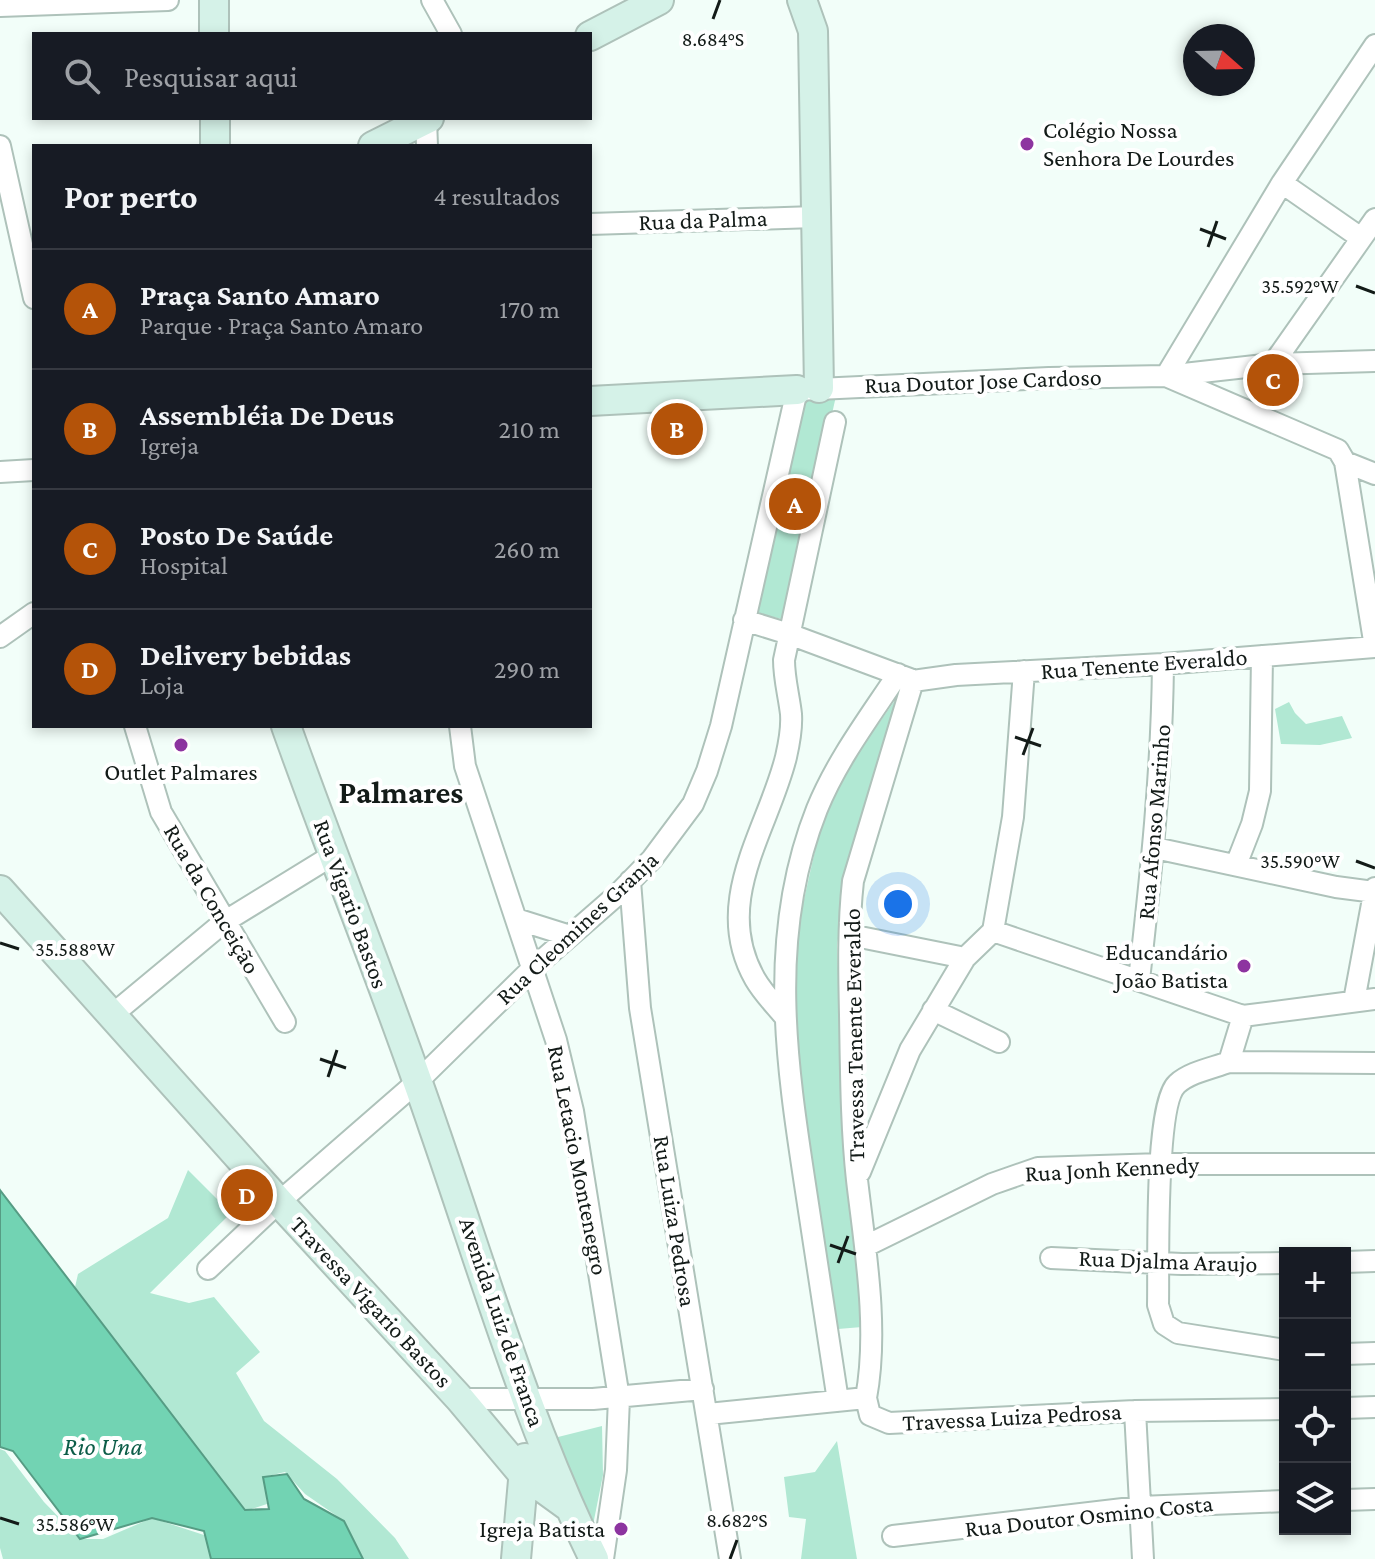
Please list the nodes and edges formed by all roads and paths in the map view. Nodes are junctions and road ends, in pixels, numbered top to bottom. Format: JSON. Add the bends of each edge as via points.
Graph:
{"nodes":[{"id":1,"x":168,"y":0,"type":"edge"},
{"id":2,"x":214,"y":0,"type":"edge"},
{"id":3,"x":432,"y":0,"type":"edge"},
{"id":4,"x":659,"y":0,"type":"edge"},
{"id":5,"x":802,"y":0,"type":"edge"},
{"id":6,"x":0,"y":6,"type":"edge"},
{"id":7,"x":214,"y":32,"type":"edge"},
{"id":8,"x":450,"y":32,"type":"edge"},
{"id":9,"x":592,"y":35,"type":"edge"},
{"id":10,"x":1375,"y":45,"type":"edge"},
{"id":11,"x":215,"y":120,"type":"edge"},
{"id":12,"x":427,"y":128,"type":"edge"},
{"id":13,"x":215,"y":144,"type":"edge"},
{"id":14,"x":379,"y":144,"type":"edge"},
{"id":15,"x":0,"y":146,"type":"edge"},
{"id":16,"x":1282,"y":183,"type":"junction"},
{"id":17,"x":815,"y":217,"type":"junction"},
{"id":18,"x":1375,"y":219,"type":"edge"},
{"id":19,"x":592,"y":224,"type":"edge"},
{"id":20,"x":27,"y":226,"type":"edge"},
{"id":21,"x":1361,"y":238,"type":"junction"},
{"id":22,"x":32,"y":277,"type":"edge"},
{"id":23,"x":1375,"y":361,"type":"edge"},
{"id":24,"x":1273,"y":364,"type":"junction"},
{"id":25,"x":1166,"y":376,"type":"junction"},
{"id":26,"x":808,"y":389,"type":"junction"},
{"id":27,"x":592,"y":401,"type":"edge"},
{"id":28,"x":835,"y":422,"type":"dead end"},
{"id":29,"x":1345,"y":462,"type":"junction"},
{"id":30,"x":32,"y":470,"type":"edge"},
{"id":31,"x":0,"y":472,"type":"edge"},
{"id":32,"x":1375,"y":474,"type":"edge"},
{"id":33,"x":32,"y":614,"type":"edge"},
{"id":34,"x":744,"y":620,"type":"junction"},
{"id":35,"x":789,"y":634,"type":"junction"},
{"id":36,"x":0,"y":637,"type":"edge"},
{"id":37,"x":1375,"y":647,"type":"edge"},
{"id":38,"x":1262,"y":656,"type":"junction"},
{"id":39,"x":1163,"y":664,"type":"junction"},
{"id":40,"x":1024,"y":671,"type":"junction"},
{"id":41,"x":906,"y":677,"type":"junction"},
{"id":42,"x":136,"y":728,"type":"edge"},
{"id":43,"x":287,"y":728,"type":"edge"},
{"id":44,"x":460,"y":728,"type":"edge"},
{"id":45,"x":1155,"y":848,"type":"junction"},
{"id":46,"x":333,"y":855,"type":"junction"},
{"id":47,"x":1236,"y":865,"type":"junction"},
{"id":48,"x":630,"y":881,"type":"junction"},
{"id":49,"x":0,"y":890,"type":"edge"},
{"id":50,"x":1375,"y":891,"type":"edge"},
{"id":51,"x":516,"y":919,"type":"junction"},
{"id":52,"x":224,"y":922,"type":"junction"},
{"id":53,"x":993,"y":931,"type":"junction"},
{"id":54,"x":850,"y":935,"type":"junction"},
{"id":55,"x":570,"y":936,"type":"junction"},
{"id":56,"x":965,"y":958,"type":"junction"},
{"id":57,"x":532,"y":969,"type":"junction"},
{"id":58,"x":1139,"y":980,"type":"junction"},
{"id":59,"x":1375,"y":999,"type":"edge"},
{"id":60,"x":1354,"y":1001,"type":"junction"},
{"id":61,"x":933,"y":1010,"type":"junction"},
{"id":62,"x":112,"y":1015,"type":"junction"},
{"id":63,"x":1243,"y":1016,"type":"junction"},
{"id":64,"x":785,"y":1017,"type":"junction"},
{"id":65,"x":285,"y":1022,"type":"dead end"},
{"id":66,"x":999,"y":1042,"type":"dead end"},
{"id":67,"x":1229,"y":1062,"type":"junction"},
{"id":68,"x":1375,"y":1063,"type":"edge"},
{"id":69,"x":418,"y":1081,"type":"junction"},
{"id":70,"x":1161,"y":1164,"type":"junction"},
{"id":71,"x":1375,"y":1164,"type":"edge"},
{"id":72,"x":857,"y":1178,"type":"junction"},
{"id":73,"x":279,"y":1202,"type":"junction"},
{"id":74,"x":866,"y":1246,"type":"junction"},
{"id":75,"x":1051,"y":1258,"type":"dead end"},
{"id":76,"x":1375,"y":1261,"type":"edge"},
{"id":77,"x":1159,"y":1262,"type":"junction"},
{"id":78,"x":1351,"y":1262,"type":"edge"},
{"id":79,"x":1279,"y":1263,"type":"edge"},
{"id":80,"x":208,"y":1269,"type":"dead end"},
{"id":81,"x":1279,"y":1349,"type":"edge"},
{"id":82,"x":1375,"y":1353,"type":"edge"},
{"id":83,"x":1351,"y":1354,"type":"edge"},
{"id":84,"x":703,"y":1389,"type":"junction"},
{"id":85,"x":619,"y":1398,"type":"junction"},
{"id":86,"x":866,"y":1398,"type":"junction"},
{"id":87,"x":460,"y":1399,"type":"junction"},
{"id":88,"x":838,"y":1401,"type":"junction"},
{"id":89,"x":530,"y":1407,"type":"junction"},
{"id":90,"x":1375,"y":1407,"type":"edge"},
{"id":91,"x":1351,"y":1408,"type":"edge"},
{"id":92,"x":1279,"y":1409,"type":"edge"},
{"id":93,"x":1135,"y":1411,"type":"junction"},
{"id":94,"x":708,"y":1414,"type":"junction"},
{"id":95,"x":522,"y":1473,"type":"junction"},
{"id":96,"x":1375,"y":1499,"type":"edge"},
{"id":97,"x":1351,"y":1500,"type":"edge"},
{"id":98,"x":1279,"y":1501,"type":"edge"},
{"id":99,"x":569,"y":1507,"type":"junction"},
{"id":100,"x":1140,"y":1507,"type":"junction"},
{"id":101,"x":893,"y":1536,"type":"dead end"},
{"id":102,"x":516,"y":1559,"type":"edge"},
{"id":103,"x":594,"y":1559,"type":"edge"},
{"id":104,"x":603,"y":1559,"type":"edge"},
{"id":105,"x":730,"y":1559,"type":"edge"},
{"id":106,"x":1143,"y":1559,"type":"edge"}],
"edges":[{"from":1,"to":6,"type":"street"},
{"from":2,"to":7,"type":"main road"},
{"from":3,"to":8,"type":"street"},
{"from":4,"to":9,"type":"main road"},
{"from":5,"to":17,"type":"main road","via":[[813,31]]},
{"from":10,"to":16,"type":"street"},
{"from":11,"to":13,"type":"main road"},
{"from":12,"to":14,"type":"main road"},
{"from":15,"to":20,"type":"street"},
{"from":16,"to":21,"type":"street"},
{"from":16,"to":25,"type":"street"},
{"from":17,"to":19,"type":"street","name":"Rua da Palma"},
{"from":17,"to":26,"type":"main road"},
{"from":18,"to":21,"type":"street"},
{"from":20,"to":22,"type":"street"},
{"from":21,"to":24,"type":"street"},
{"from":23,"to":24,"type":"street","name":"Rua Doutor Jose Cardoso"},
{"from":24,"to":25,"type":"street","name":"Rua Doutor Jose Cardoso"},
{"from":25,"to":26,"type":"street","name":"Rua Doutor Jose Cardoso"},
{"from":25,"to":29,"type":"street","via":[[1338,450]]},
{"from":26,"to":27,"type":"main road","name":"Rua Doutor Jose Cardoso"},
{"from":26,"to":34,"type":"street","name":"Rua Cleomines Granja"},
{"from":28,"to":35,"type":"street"},
{"from":29,"to":32,"type":"street"},
{"from":29,"to":37,"type":"street"},
{"from":30,"to":31,"type":"street"},
{"from":33,"to":36,"type":"street"},
{"from":34,"to":35,"type":"street"},
{"from":34,"to":48,"type":"street","name":"Rua Cleomines Granja","via":[[721,726],[693,804]]},
{"from":35,"to":41,"type":"street"},
{"from":35,"to":64,"type":"street","via":[[784,678],[790,739],[745,871],[739,909],[743,952],[755,980]]},
{"from":37,"to":38,"type":"street","name":"Rua Tenente Everaldo"},
{"from":38,"to":39,"type":"street","name":"Rua Tenente Everaldo"},
{"from":38,"to":47,"type":"street","via":[[1260,791]]},
{"from":39,"to":40,"type":"street","name":"Rua Tenente Everaldo"},
{"from":39,"to":45,"type":"street","name":"Rua Afonso Marinho"},
{"from":40,"to":41,"type":"street","name":"Rua Tenente Everaldo"},
{"from":40,"to":53,"type":"street","via":[[1013,817]]},
{"from":41,"to":54,"type":"street","name":"Travessa Tenente Everaldo","via":[[853,881]]},
{"from":41,"to":64,"type":"street","via":[[836,766],[817,810],[789,920]]},
{"from":42,"to":52,"type":"street","name":"Rua da Conceição","via":[[161,812]]},
{"from":43,"to":46,"type":"main road","name":"Rua Vigario Bastos"},
{"from":44,"to":51,"type":"street","name":"Rua Letacio Montenegro","via":[[465,766]]},
{"from":45,"to":47,"type":"street"},
{"from":45,"to":58,"type":"street","name":"Rua Afonso Marinho"},
{"from":46,"to":52,"type":"street"},
{"from":46,"to":69,"type":"main road","name":"Rua Vigario Bastos"},
{"from":47,"to":50,"type":"street"},
{"from":48,"to":55,"type":"street","name":"Rua Cleomines Granja"},
{"from":48,"to":84,"type":"street","name":"Rua Luiza Pedrosa","via":[[640,1008]]},
{"from":49,"to":62,"type":"main road","name":"Travessa Vigario Bastos"},
{"from":50,"to":60,"type":"street"},
{"from":51,"to":55,"type":"street"},
{"from":51,"to":57,"type":"street","name":"Rua Letacio Montenegro"},
{"from":52,"to":62,"type":"street"},
{"from":52,"to":65,"type":"street","name":"Rua da Conceição"},
{"from":53,"to":56,"type":"street"},
{"from":53,"to":58,"type":"street"},
{"from":54,"to":56,"type":"street"},
{"from":54,"to":72,"type":"street","name":"Travessa Tenente Everaldo"},
{"from":55,"to":57,"type":"street","name":"Rua Cleomines Granja"},
{"from":56,"to":61,"type":"street"},
{"from":57,"to":69,"type":"street","name":"Rua Cleomines Granja"},
{"from":57,"to":85,"type":"street","name":"Rua Letacio Montenegro","via":[[565,1069]]},
{"from":58,"to":63,"type":"street"},
{"from":59,"to":60,"type":"street"},
{"from":60,"to":63,"type":"street"},
{"from":61,"to":66,"type":"street"},
{"from":61,"to":72,"type":"street","via":[[910,1050]]},
{"from":62,"to":73,"type":"main road","name":"Travessa Vigario Bastos"},
{"from":63,"to":67,"type":"street"},
{"from":64,"to":88,"type":"street","via":[[788,1072]]},
{"from":67,"to":68,"type":"street"},
{"from":67,"to":70,"type":"street","via":[[1175,1085],[1168,1100]]},
{"from":69,"to":73,"type":"street","name":"Rua Cleomines Granja"},
{"from":69,"to":89,"type":"main road","name":"Avenida Luiz de Franca"},
{"from":70,"to":71,"type":"street","name":"Rua Jonh Kennedy"},
{"from":70,"to":74,"type":"street","name":"Rua Jonh Kennedy","via":[[1038,1168],[1016,1174]]},
{"from":70,"to":77,"type":"street"},
{"from":72,"to":74,"type":"street","name":"Travessa Tenente Everaldo"},
{"from":73,"to":80,"type":"street","name":"Rua Cleomines Granja"},
{"from":73,"to":87,"type":"main road","name":"Travessa Vigario Bastos"},
{"from":74,"to":86,"type":"street","name":"Travessa Tenente Everaldo","via":[[871,1349]]},
{"from":75,"to":77,"type":"street","name":"Rua Djalma Araujo"},
{"from":76,"to":78,"type":"street"},
{"from":77,"to":79,"type":"street","name":"Rua Djalma Araujo"},
{"from":77,"to":81,"type":"street","via":[[1158,1305],[1168,1329]]},
{"from":82,"to":83,"type":"street"},
{"from":84,"to":85,"type":"street"},
{"from":84,"to":94,"type":"street","name":"Rua Luiza Pedrosa"},
{"from":85,"to":89,"type":"street"},
{"from":85,"to":104,"type":"street","name":"Rua Letacio Montenegro","via":[[616,1470]]},
{"from":86,"to":88,"type":"street"},
{"from":86,"to":93,"type":"street","name":"Travessa Luiza Pedrosa","via":[[870,1415],[889,1423]]},
{"from":87,"to":89,"type":"street"},
{"from":87,"to":95,"type":"main road","name":"Travessa Vigario Bastos"},
{"from":88,"to":94,"type":"street"},
{"from":89,"to":95,"type":"main road"},
{"from":89,"to":99,"type":"main road","name":"Avenida Luiz de Franca"},
{"from":90,"to":91,"type":"street"},
{"from":92,"to":93,"type":"street","name":"Travessa Luiza Pedrosa"},
{"from":93,"to":100,"type":"street"},
{"from":94,"to":105,"type":"street","name":"Rua Luiza Pedrosa"},
{"from":95,"to":99,"type":"main road","name":"Travessa Vigario Bastos"},
{"from":95,"to":102,"type":"main road"},
{"from":96,"to":97,"type":"street"},
{"from":98,"to":100,"type":"street","name":"Rua Doutor Osmino Costa"},
{"from":99,"to":103,"type":"main road","name":"Avenida Luiz de Franca"},
{"from":100,"to":101,"type":"street","name":"Rua Doutor Osmino Costa"},
{"from":100,"to":106,"type":"street"}]}
